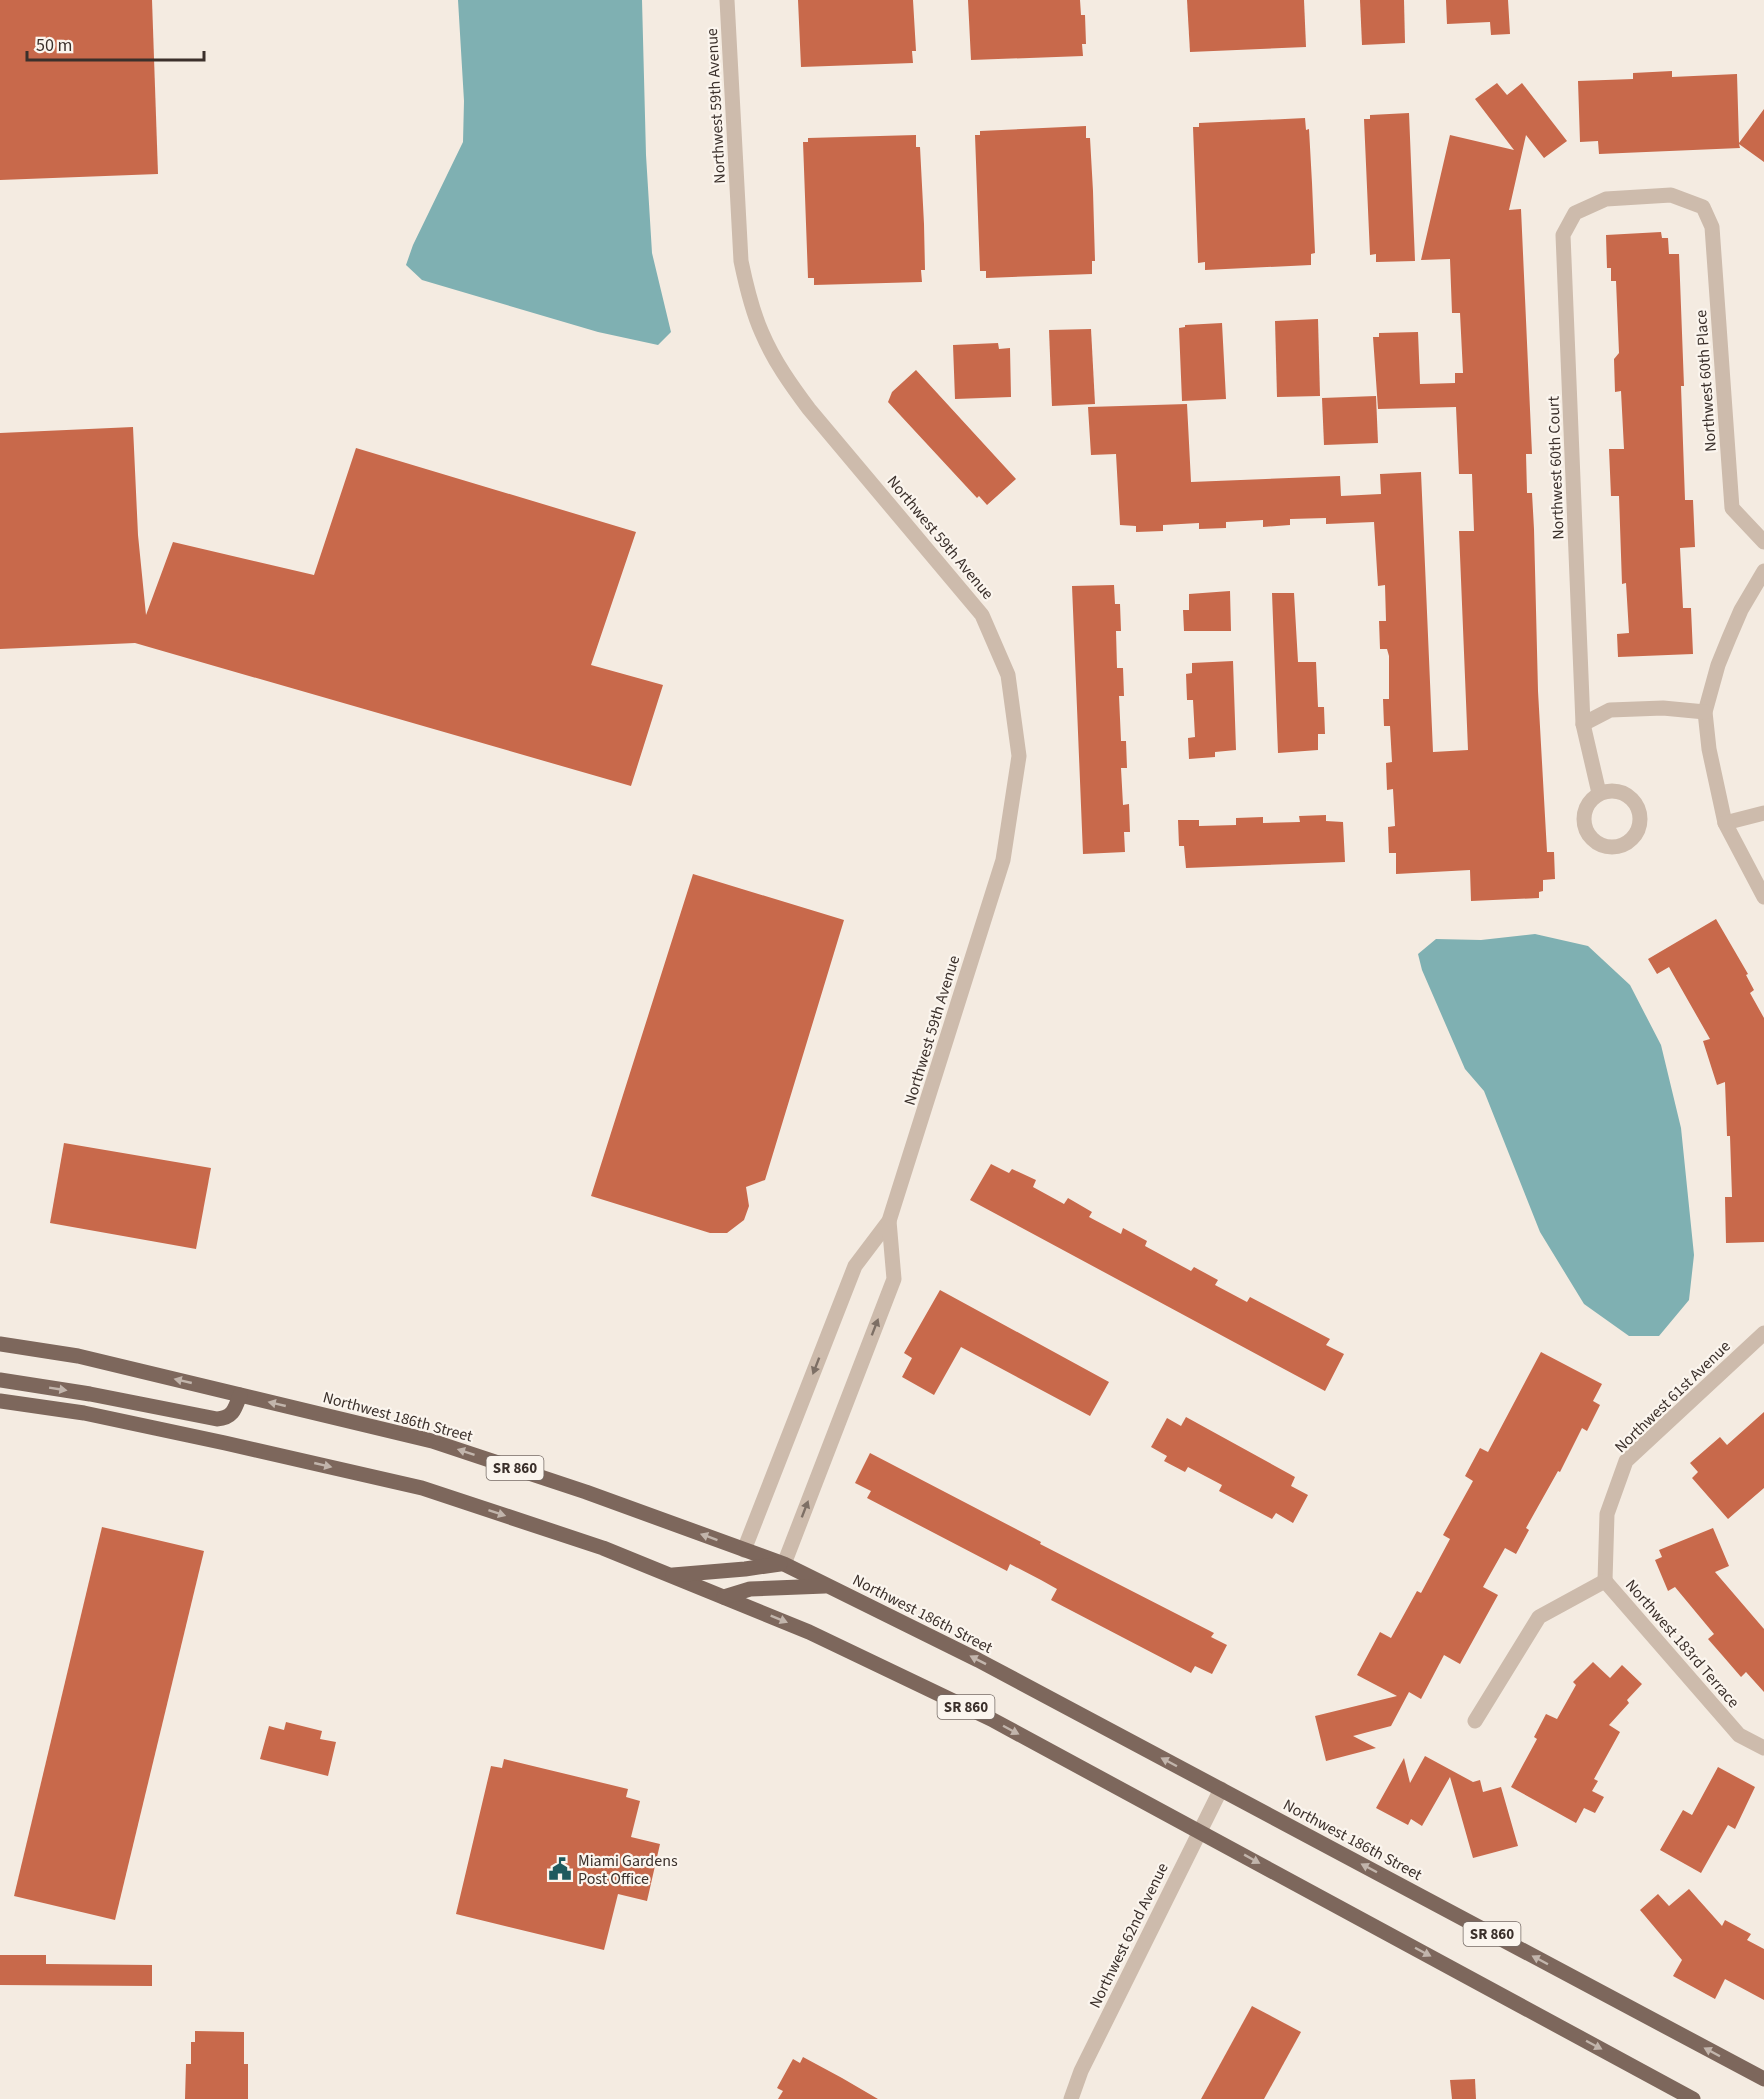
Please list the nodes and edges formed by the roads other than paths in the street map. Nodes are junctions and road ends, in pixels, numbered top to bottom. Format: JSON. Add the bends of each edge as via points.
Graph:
{"nodes":[{"id":1,"x":728,"y":0,"type":"edge"},
{"id":2,"x":1702,"y":207,"type":"joint"},
{"id":3,"x":1764,"y":542,"type":"edge"},
{"id":4,"x":1764,"y":571,"type":"edge"},
{"id":5,"x":1705,"y":712,"type":"junction"},
{"id":6,"x":1583,"y":724,"type":"junction"},
{"id":7,"x":1599,"y":793,"type":"dead end"},
{"id":8,"x":1764,"y":813,"type":"edge"},
{"id":9,"x":1725,"y":823,"type":"junction"},
{"id":10,"x":1764,"y":897,"type":"edge"},
{"id":11,"x":889,"y":1221,"type":"junction"},
{"id":12,"x":1764,"y":1333,"type":"edge"},
{"id":13,"x":0,"y":1344,"type":"edge"},
{"id":14,"x":0,"y":1380,"type":"edge"},
{"id":15,"x":240,"y":1395,"type":"junction"},
{"id":16,"x":0,"y":1401,"type":"edge"},
{"id":17,"x":744,"y":1550,"type":"junction"},
{"id":18,"x":784,"y":1564,"type":"junction"},
{"id":19,"x":670,"y":1575,"type":"junction"},
{"id":20,"x":1605,"y":1581,"type":"junction"},
{"id":21,"x":828,"y":1586,"type":"junction"},
{"id":22,"x":724,"y":1597,"type":"junction"},
{"id":23,"x":1475,"y":1721,"type":"dead end"},
{"id":24,"x":1764,"y":1748,"type":"edge"},
{"id":25,"x":1221,"y":1789,"type":"junction"},
{"id":26,"x":1200,"y":1831,"type":"junction"},
{"id":27,"x":1764,"y":2079,"type":"edge"},
{"id":28,"x":1071,"y":2099,"type":"edge"},
{"id":29,"x":1694,"y":2099,"type":"edge"}],
"edges":[{"from":1,"to":11,"type":"street","name":"Northwest 59th Avenue","via":[[741,261],[761,332],[784,375],[809,409],[982,615],[1008,675],[1019,756],[1003,860]]},
{"from":2,"to":3,"type":"street","name":"Northwest 60th Place","via":[[1712,228],[1732,508]]},
{"from":2,"to":6,"type":"street","name":"Northwest 60th Court","via":[[1671,195],[1606,199],[1575,213],[1563,234]]},
{"from":4,"to":5,"type":"street","via":[[1741,610],[1718,665]]},
{"from":5,"to":6,"type":"street","via":[[1663,708],[1610,710]]},
{"from":5,"to":9,"type":"street"},
{"from":6,"to":7,"type":"street","name":"Northwest 60th Court"},
{"from":8,"to":9,"type":"street"},
{"from":9,"to":10,"type":"street"},
{"from":11,"to":17,"type":"street","name":"Northwest 59th Avenue","one_way":true,"via":[[855,1266]]},
{"from":18,"to":11,"type":"street","name":"Northwest 59th Avenue","one_way":true,"via":[[894,1279]]},
{"from":12,"to":20,"type":"street","name":"Northwest 61st Avenue","via":[[1626,1461],[1607,1514]]},
{"from":15,"to":13,"type":"main road","name":"Northwest 186th Street","number":"SR 860","one_way":true,"via":[[78,1356]]},
{"from":14,"to":15,"type":"main road","one_way":true,"via":[[217,1419],[234,1413]]},
{"from":17,"to":15,"type":"main road","name":"Northwest 186th Street","number":"SR 860","one_way":true,"via":[[432,1441]]},
{"from":16,"to":19,"type":"main road","number":"SR 860","one_way":true,"via":[[95,1416],[422,1488],[603,1548]]},
{"from":17,"to":18,"type":"main road","name":"Northwest 186th Street","number":"SR 860"},
{"from":18,"to":19,"type":"main road"},
{"from":18,"to":21,"type":"main road","name":"Northwest 186th Street","number":"SR 860"},
{"from":19,"to":22,"type":"main road","number":"SR 860"},
{"from":20,"to":23,"type":"street","via":[[1539,1617]]},
{"from":20,"to":24,"type":"street","name":"Northwest 183rd Terrace","via":[[1738,1735]]},
{"from":21,"to":22,"type":"main road","via":[[750,1589]]},
{"from":25,"to":21,"type":"main road","name":"Northwest 186th Street","number":"SR 860","one_way":true,"via":[[978,1660]]},
{"from":22,"to":26,"type":"main road","number":"SR 860","one_way":true,"via":[[809,1632],[991,1719]]},
{"from":25,"to":26,"type":"street","name":"Northwest 62nd Avenue"},
{"from":27,"to":25,"type":"main road","name":"Northwest 186th Street","number":"SR 860","one_way":true},
{"from":26,"to":28,"type":"street","name":"Northwest 62nd Avenue","via":[[1081,2071]]},
{"from":26,"to":29,"type":"main road","number":"SR 860","one_way":true}]}
